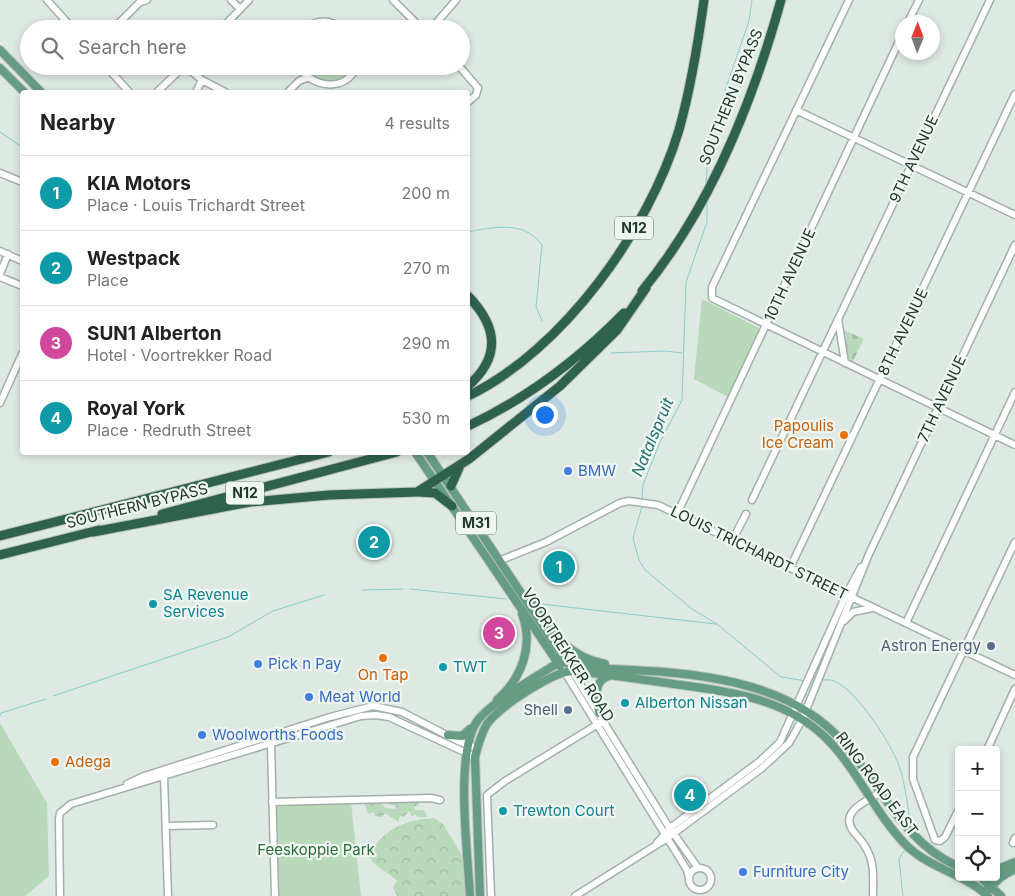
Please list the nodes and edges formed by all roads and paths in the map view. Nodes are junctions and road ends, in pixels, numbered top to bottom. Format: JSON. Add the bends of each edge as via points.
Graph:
{"nodes":[{"id":1,"x":47,"y":0,"type":"edge"},
{"id":2,"x":147,"y":0,"type":"edge"},
{"id":3,"x":231,"y":0,"type":"edge"},
{"id":4,"x":249,"y":0,"type":"edge"},
{"id":5,"x":393,"y":0,"type":"edge"},
{"id":6,"x":456,"y":0,"type":"edge"},
{"id":7,"x":704,"y":0,"type":"edge"},
{"id":8,"x":781,"y":0,"type":"edge"},
{"id":9,"x":849,"y":0,"type":"edge"},
{"id":10,"x":919,"y":0,"type":"edge"},
{"id":11,"x":990,"y":0,"type":"edge"},
{"id":12,"x":139,"y":1,"type":"edge"},
{"id":13,"x":240,"y":9,"type":"junction"},
{"id":14,"x":912,"y":15,"type":"edge"},
{"id":15,"x":65,"y":20,"type":"edge"},
{"id":16,"x":121,"y":20,"type":"edge"},
{"id":17,"x":230,"y":20,"type":"edge"},
{"id":18,"x":413,"y":20,"type":"edge"},
{"id":19,"x":439,"y":20,"type":"edge"},
{"id":20,"x":0,"y":50,"type":"edge"},
{"id":21,"x":895,"y":50,"type":"edge"},
{"id":22,"x":0,"y":68,"type":"edge"},
{"id":23,"x":20,"y":70,"type":"edge"},
{"id":24,"x":24,"y":75,"type":"edge"},
{"id":25,"x":114,"y":75,"type":"edge"},
{"id":26,"x":175,"y":75,"type":"edge"},
{"id":27,"x":196,"y":75,"type":"edge"},
{"id":28,"x":300,"y":75,"type":"edge"},
{"id":29,"x":307,"y":75,"type":"edge"},
{"id":30,"x":351,"y":75,"type":"edge"},
{"id":31,"x":467,"y":75,"type":"edge"},
{"id":32,"x":309,"y":77,"type":"junction"},
{"id":33,"x":202,"y":80,"type":"junction"},
{"id":34,"x":299,"y":81,"type":"junction"},
{"id":35,"x":22,"y":90,"type":"edge"},
{"id":36,"x":39,"y":90,"type":"edge"},
{"id":37,"x":128,"y":90,"type":"edge"},
{"id":38,"x":159,"y":90,"type":"edge"},
{"id":39,"x":197,"y":90,"type":"edge"},
{"id":40,"x":221,"y":90,"type":"edge"},
{"id":41,"x":290,"y":90,"type":"edge"},
{"id":42,"x":1015,"y":94,"type":"edge"},
{"id":43,"x":470,"y":100,"type":"edge"},
{"id":44,"x":796,"y":110,"type":"junction"},
{"id":45,"x":854,"y":138,"type":"junction"},
{"id":46,"x":912,"y":165,"type":"junction"},
{"id":47,"x":0,"y":173,"type":"edge"},
{"id":48,"x":20,"y":181,"type":"edge"},
{"id":49,"x":969,"y":192,"type":"junction"},
{"id":50,"x":1015,"y":215,"type":"edge"},
{"id":51,"x":1015,"y":245,"type":"edge"},
{"id":52,"x":0,"y":251,"type":"edge"},
{"id":53,"x":8,"y":254,"type":"junction"},
{"id":54,"x":20,"y":260,"type":"edge"},
{"id":55,"x":0,"y":276,"type":"edge"},
{"id":56,"x":20,"y":285,"type":"edge"},
{"id":57,"x":646,"y":288,"type":"junction"},
{"id":58,"x":470,"y":299,"type":"edge"},
{"id":59,"x":838,"y":318,"type":"junction"},
{"id":60,"x":766,"y":325,"type":"junction"},
{"id":61,"x":827,"y":340,"type":"junction"},
{"id":62,"x":842,"y":340,"type":"junction"},
{"id":63,"x":821,"y":352,"type":"junction"},
{"id":64,"x":20,"y":358,"type":"edge"},
{"id":65,"x":845,"y":364,"type":"junction"},
{"id":66,"x":880,"y":380,"type":"junction"},
{"id":67,"x":470,"y":384,"type":"edge"},
{"id":68,"x":1015,"y":392,"type":"edge"},
{"id":69,"x":470,"y":395,"type":"edge"},
{"id":70,"x":0,"y":403,"type":"edge"},
{"id":71,"x":938,"y":408,"type":"junction"},
{"id":72,"x":470,"y":425,"type":"edge"},
{"id":73,"x":994,"y":435,"type":"junction"},
{"id":74,"x":1015,"y":445,"type":"edge"},
{"id":75,"x":317,"y":455,"type":"edge"},
{"id":76,"x":386,"y":455,"type":"edge"},
{"id":77,"x":417,"y":455,"type":"edge"},
{"id":78,"x":430,"y":455,"type":"edge"},
{"id":79,"x":462,"y":464,"type":"junction"},
{"id":80,"x":444,"y":476,"type":"junction"},
{"id":81,"x":435,"y":482,"type":"junction"},
{"id":82,"x":451,"y":486,"type":"junction"},
{"id":83,"x":417,"y":492,"type":"junction"},
{"id":84,"x":752,"y":500,"type":"dead end"},
{"id":85,"x":452,"y":506,"type":"junction"},
{"id":86,"x":677,"y":514,"type":"junction"},
{"id":87,"x":746,"y":514,"type":"dead end"},
{"id":88,"x":93,"y":532,"type":"junction"},
{"id":89,"x":0,"y":536,"type":"edge"},
{"id":90,"x":732,"y":541,"type":"junction"},
{"id":91,"x":1015,"y":542,"type":"edge"},
{"id":92,"x":0,"y":555,"type":"edge"},
{"id":93,"x":502,"y":561,"type":"junction"},
{"id":94,"x":790,"y":568,"type":"junction"},
{"id":95,"x":849,"y":596,"type":"junction"},
{"id":96,"x":521,"y":608,"type":"junction"},
{"id":97,"x":873,"y":608,"type":"junction"},
{"id":98,"x":536,"y":611,"type":"junction"},
{"id":99,"x":906,"y":623,"type":"junction"},
{"id":100,"x":840,"y":625,"type":"junction"},
{"id":101,"x":963,"y":650,"type":"junction"},
{"id":102,"x":562,"y":662,"type":"junction"},
{"id":103,"x":634,"y":669,"type":"junction"},
{"id":104,"x":564,"y":671,"type":"junction"},
{"id":105,"x":572,"y":671,"type":"junction"},
{"id":106,"x":616,"y":675,"type":"junction"},
{"id":107,"x":1015,"y":676,"type":"edge"},
{"id":108,"x":1015,"y":689,"type":"edge"},
{"id":109,"x":798,"y":705,"type":"junction"},
{"id":110,"x":489,"y":709,"type":"junction"},
{"id":111,"x":806,"y":710,"type":"junction"},
{"id":112,"x":599,"y":713,"type":"junction"},
{"id":113,"x":794,"y":715,"type":"junction"},
{"id":114,"x":478,"y":720,"type":"junction"},
{"id":115,"x":802,"y":720,"type":"junction"},
{"id":116,"x":600,"y":724,"type":"junction"},
{"id":117,"x":448,"y":735,"type":"junction"},
{"id":118,"x":271,"y":744,"type":"junction"},
{"id":119,"x":467,"y":744,"type":"junction"},
{"id":120,"x":988,"y":746,"type":"edge"},
{"id":121,"x":477,"y":748,"type":"junction"},
{"id":122,"x":465,"y":753,"type":"junction"},
{"id":123,"x":474,"y":757,"type":"junction"},
{"id":124,"x":164,"y":776,"type":"junction"},
{"id":125,"x":638,"y":778,"type":"junction"},
{"id":126,"x":632,"y":783,"type":"junction"},
{"id":127,"x":110,"y":792,"type":"junction"},
{"id":128,"x":880,"y":793,"type":"junction"},
{"id":129,"x":872,"y":798,"type":"junction"},
{"id":130,"x":440,"y":800,"type":"dead end"},
{"id":131,"x":272,"y":802,"type":"junction"},
{"id":132,"x":955,"y":817,"type":"edge"},
{"id":133,"x":213,"y":825,"type":"dead end"},
{"id":134,"x":166,"y":826,"type":"junction"},
{"id":135,"x":672,"y":831,"type":"junction"},
{"id":136,"x":664,"y":836,"type":"junction"},
{"id":137,"x":1015,"y":862,"type":"edge"},
{"id":138,"x":955,"y":865,"type":"edge"},
{"id":139,"x":698,"y":868,"type":"junction"},
{"id":140,"x":1000,"y":868,"type":"edge"},
{"id":141,"x":1015,"y":869,"type":"edge"},
{"id":142,"x":689,"y":878,"type":"junction"},
{"id":143,"x":982,"y":881,"type":"edge"},
{"id":144,"x":987,"y":881,"type":"edge"},
{"id":145,"x":992,"y":887,"type":"junction"},
{"id":146,"x":977,"y":888,"type":"junction"},
{"id":147,"x":706,"y":893,"type":"edge"},
{"id":148,"x":986,"y":894,"type":"edge"},
{"id":149,"x":60,"y":896,"type":"edge"},
{"id":150,"x":168,"y":896,"type":"edge"},
{"id":151,"x":275,"y":896,"type":"edge"},
{"id":152,"x":470,"y":896,"type":"edge"},
{"id":153,"x":480,"y":896,"type":"edge"},
{"id":154,"x":490,"y":896,"type":"edge"},
{"id":155,"x":575,"y":896,"type":"edge"},
{"id":156,"x":873,"y":896,"type":"edge"},
{"id":157,"x":1001,"y":896,"type":"edge"}],
"edges":[{"from":1,"to":15,"type":"street"},
{"from":2,"to":12,"type":"street"},
{"from":3,"to":13,"type":"street"},
{"from":4,"to":13,"type":"street"},
{"from":5,"to":18,"type":"street"},
{"from":6,"to":19,"type":"street"},
{"from":7,"to":69,"type":"highway","number":"N12","via":[[695,64],[678,131],[656,188],[628,238],[610,266],[553,333],[522,361]]},
{"from":8,"to":57,"type":"highway","name":"SOUTHERN BYPASS","number":"N12","via":[[758,75],[728,147],[681,236]]},
{"from":9,"to":44,"type":"street"},
{"from":10,"to":14,"type":"street"},
{"from":11,"to":46,"type":"street","name":"9TH AVENUE"},
{"from":12,"to":16,"type":"street"},
{"from":13,"to":17,"type":"street"},
{"from":20,"to":23,"type":"main road"},
{"from":21,"to":45,"type":"street","name":"10TH AVENUE"},
{"from":22,"to":35,"type":"main road"},
{"from":24,"to":36,"type":"main road"},
{"from":25,"to":37,"type":"street"},
{"from":26,"to":38,"type":"street"},
{"from":27,"to":33,"type":"street"},
{"from":28,"to":34,"type":"street"},
{"from":29,"to":32,"type":"street"},
{"from":30,"to":32,"type":"street","via":[[347,80],[331,85]]},
{"from":31,"to":43,"type":"street","via":[[478,88],[476,96]]},
{"from":32,"to":34,"type":"street"},
{"from":33,"to":39,"type":"street"},
{"from":33,"to":40,"type":"street"},
{"from":34,"to":41,"type":"street"},
{"from":42,"to":49,"type":"street","name":"8TH AVENUE"},
{"from":44,"to":45,"type":"street"},
{"from":44,"to":60,"type":"street","via":[[711,291],[712,298]]},
{"from":45,"to":46,"type":"street"},
{"from":45,"to":60,"type":"street","name":"10TH AVENUE"},
{"from":46,"to":49,"type":"street"},
{"from":46,"to":59,"type":"street","name":"9TH AVENUE"},
{"from":47,"to":48,"type":"street"},
{"from":49,"to":50,"type":"street"},
{"from":49,"to":66,"type":"street","name":"8TH AVENUE"},
{"from":51,"to":71,"type":"street","name":"7TH AVENUE"},
{"from":52,"to":53,"type":"street"},
{"from":53,"to":54,"type":"street"},
{"from":53,"to":55,"type":"street"},
{"from":55,"to":56,"type":"street"},
{"from":57,"to":72,"type":"highway","name":"SOUTHERN BYPASS","number":"N12","via":[[607,330],[544,383]]},
{"from":57,"to":79,"type":"highway","via":[[617,330],[591,358]]},
{"from":58,"to":67,"type":"highway","via":[[486,319],[492,349],[484,369]]},
{"from":59,"to":61,"type":"street","name":"9TH AVENUE"},
{"from":59,"to":62,"type":"street"},
{"from":60,"to":63,"type":"street"},
{"from":60,"to":86,"type":"street","name":"10TH AVENUE"},
{"from":61,"to":62,"type":"street"},
{"from":61,"to":63,"type":"street","name":"9TH AVENUE"},
{"from":62,"to":65,"type":"street"},
{"from":63,"to":65,"type":"street"},
{"from":63,"to":84,"type":"street","name":"9TH AVENUE"},
{"from":64,"to":70,"type":"street"},
{"from":65,"to":66,"type":"street"},
{"from":66,"to":71,"type":"street"},
{"from":66,"to":94,"type":"street","name":"8TH AVENUE"},
{"from":68,"to":73,"type":"street"},
{"from":71,"to":73,"type":"street"},
{"from":71,"to":95,"type":"street","name":"7TH AVENUE"},
{"from":73,"to":74,"type":"street"},
{"from":73,"to":99,"type":"street"},
{"from":75,"to":89,"type":"highway","name":"SOUTHERN BYPASS","number":"N12"},
{"from":76,"to":88,"type":"highway","name":"SOUTHERN BYPASS","number":"N12"},
{"from":77,"to":81,"type":"main road","name":"VOORTREKKER ROAD","number":"M31"},
{"from":78,"to":80,"type":"main road","name":"VOORTREKKER ROAD","number":"M31"},
{"from":79,"to":80,"type":"highway"},
{"from":79,"to":82,"type":"highway"},
{"from":80,"to":81,"type":"highway"},
{"from":80,"to":82,"type":"main road","name":"VOORTREKKER ROAD","number":"M31"},
{"from":81,"to":83,"type":"highway"},
{"from":81,"to":85,"type":"main road","name":"VOORTREKKER ROAD","number":"M31"},
{"from":82,"to":93,"type":"main road","name":"VOORTREKKER ROAD","number":"M31"},
{"from":83,"to":85,"type":"highway","via":[[436,493]]},
{"from":83,"to":88,"type":"highway","via":[[250,502]]},
{"from":85,"to":96,"type":"main road","name":"VOORTREKKER ROAD","number":"M31"},
{"from":86,"to":90,"type":"street","name":"LOUIS TRICHARDT STREET"},
{"from":86,"to":93,"type":"street","name":"LOUIS TRICHARDT STREET","via":[[655,505],[629,501],[616,504],[569,531]]},
{"from":87,"to":90,"type":"street"},
{"from":88,"to":92,"type":"highway","name":"SOUTHERN BYPASS","number":"N12"},
{"from":90,"to":94,"type":"street","name":"LOUIS TRICHARDT STREET"},
{"from":91,"to":101,"type":"street"},
{"from":93,"to":98,"type":"main road"},
{"from":93,"to":98,"type":"main road","name":"VOORTREKKER ROAD","number":"M31","via":[[515,585]]},
{"from":94,"to":95,"type":"street","name":"LOUIS TRICHARDT STREET"},
{"from":95,"to":97,"type":"street","name":"LOUIS TRICHARDT STREET"},
{"from":95,"to":100,"type":"street","name":"7TH AVENUE"},
{"from":95,"to":109,"type":"street","name":"7TH AVENUE","via":[[812,669]]},
{"from":96,"to":102,"type":"main road","name":"VOORTREKKER ROAD","number":"M31"},
{"from":96,"to":110,"type":"main road","via":[[527,637],[522,667],[514,682]]},
{"from":97,"to":99,"type":"street","name":"LOUIS TRICHARDT STREET"},
{"from":97,"to":100,"type":"street","via":[[854,612]]},
{"from":98,"to":102,"type":"main road","name":"VOORTREKKER ROAD","number":"M31"},
{"from":98,"to":103,"type":"main road","via":[[572,652],[589,660]]},
{"from":99,"to":101,"type":"street","name":"LOUIS TRICHARDT STREET"},
{"from":100,"to":111,"type":"street","name":"7TH AVENUE"},
{"from":101,"to":107,"type":"street","name":"LOUIS TRICHARDT STREET"},
{"from":101,"to":132,"type":"street","via":[[912,764],[913,779],[933,838],[937,841],[945,838]]},
{"from":102,"to":103,"type":"main road","name":"RING ROAD EAST"},
{"from":102,"to":104,"type":"main road","name":"VOORTREKKER ROAD","number":"M31"},
{"from":102,"to":105,"type":"main road","name":"VOORTREKKER ROAD","number":"M31"},
{"from":102,"to":110,"type":"main road"},
{"from":103,"to":109,"type":"main road","name":"RING ROAD EAST","via":[[738,683]]},
{"from":104,"to":105,"type":"main road","name":"RING ROAD EAST"},
{"from":104,"to":116,"type":"street","name":"VOORTREKKER ROAD","number":"M31"},
{"from":104,"to":121,"type":"main road","via":[[496,715]]},
{"from":105,"to":106,"type":"main road","name":"RING ROAD EAST"},
{"from":105,"to":112,"type":"street","name":"VOORTREKKER ROAD","number":"M31"},
{"from":106,"to":112,"type":"main road","via":[[599,681],[596,693]]},
{"from":106,"to":113,"type":"main road","name":"RING ROAD EAST","via":[[749,696]]},
{"from":108,"to":120,"type":"street"},
{"from":109,"to":111,"type":"main road","name":"RING ROAD EAST"},
{"from":109,"to":113,"type":"street","name":"7TH AVENUE"},
{"from":110,"to":114,"type":"main road"},
{"from":111,"to":115,"type":"street","name":"7TH AVENUE"},
{"from":111,"to":128,"type":"main road","name":"RING ROAD EAST","via":[[842,741]]},
{"from":112,"to":116,"type":"street","name":"VOORTREKKER ROAD","number":"M31"},
{"from":113,"to":115,"type":"main road","name":"RING ROAD EAST"},
{"from":113,"to":135,"type":"street","name":"7TH AVENUE","via":[[784,737],[771,752]]},
{"from":114,"to":117,"type":"main road","via":[[463,736]]},
{"from":114,"to":119,"type":"main road"},
{"from":115,"to":129,"type":"main road","name":"RING ROAD EAST","via":[[825,737]]},
{"from":115,"to":135,"type":"street","name":"7TH AVENUE","via":[[792,738],[775,756]]},
{"from":116,"to":125,"type":"street","name":"VOORTREKKER ROAD","number":"M31"},
{"from":116,"to":126,"type":"street","name":"VOORTREKKER ROAD","number":"M31"},
{"from":116,"to":154,"type":"street","via":[[487,795]]},
{"from":117,"to":119,"type":"street"},
{"from":117,"to":127,"type":"street","via":[[402,712],[373,706],[144,776]]},
{"from":118,"to":122,"type":"street","via":[[342,721],[376,715],[397,720]]},
{"from":118,"to":124,"type":"street"},
{"from":118,"to":131,"type":"street"},
{"from":119,"to":121,"type":"street"},
{"from":119,"to":122,"type":"main road"},
{"from":121,"to":123,"type":"main road"},
{"from":122,"to":123,"type":"street"},
{"from":122,"to":152,"type":"main road"},
{"from":123,"to":153,"type":"main road"},
{"from":124,"to":127,"type":"street"},
{"from":124,"to":134,"type":"street"},
{"from":125,"to":126,"type":"street"},
{"from":125,"to":135,"type":"street","name":"VOORTREKKER ROAD","number":"M31"},
{"from":126,"to":136,"type":"street","name":"VOORTREKKER ROAD","number":"M31"},
{"from":127,"to":149,"type":"street","via":[[71,804],[60,813]]},
{"from":128,"to":129,"type":"street"},
{"from":128,"to":138,"type":"main road","name":"RING ROAD EAST","via":[[922,845]]},
{"from":129,"to":146,"type":"main road","name":"RING ROAD EAST","via":[[890,826],[920,857]]},
{"from":129,"to":156,"type":"street","via":[[852,811],[850,821],[872,862]]},
{"from":130,"to":131,"type":"street"},
{"from":131,"to":151,"type":"street"},
{"from":133,"to":134,"type":"street"},
{"from":134,"to":150,"type":"street"},
{"from":135,"to":136,"type":"street"},
{"from":135,"to":139,"type":"street","name":"VOORTREKKER ROAD","number":"M31"},
{"from":136,"to":142,"type":"street","name":"VOORTREKKER ROAD","number":"M31"},
{"from":136,"to":155,"type":"street"},
{"from":137,"to":140,"type":"main road"},
{"from":139,"to":142,"type":"street","via":[[690,873]]},
{"from":139,"to":147,"type":"street","number":"M31","via":[[707,870],[712,878]]},
{"from":141,"to":145,"type":"main road"},
{"from":142,"to":147,"type":"street","number":"M31","via":[[695,889]]},
{"from":143,"to":146,"type":"main road"},
{"from":144,"to":145,"type":"main road"},
{"from":145,"to":148,"type":"main road"},
{"from":145,"to":157,"type":"main road"},
{"from":146,"to":148,"type":"main road","name":"RING ROAD EAST"}]}
